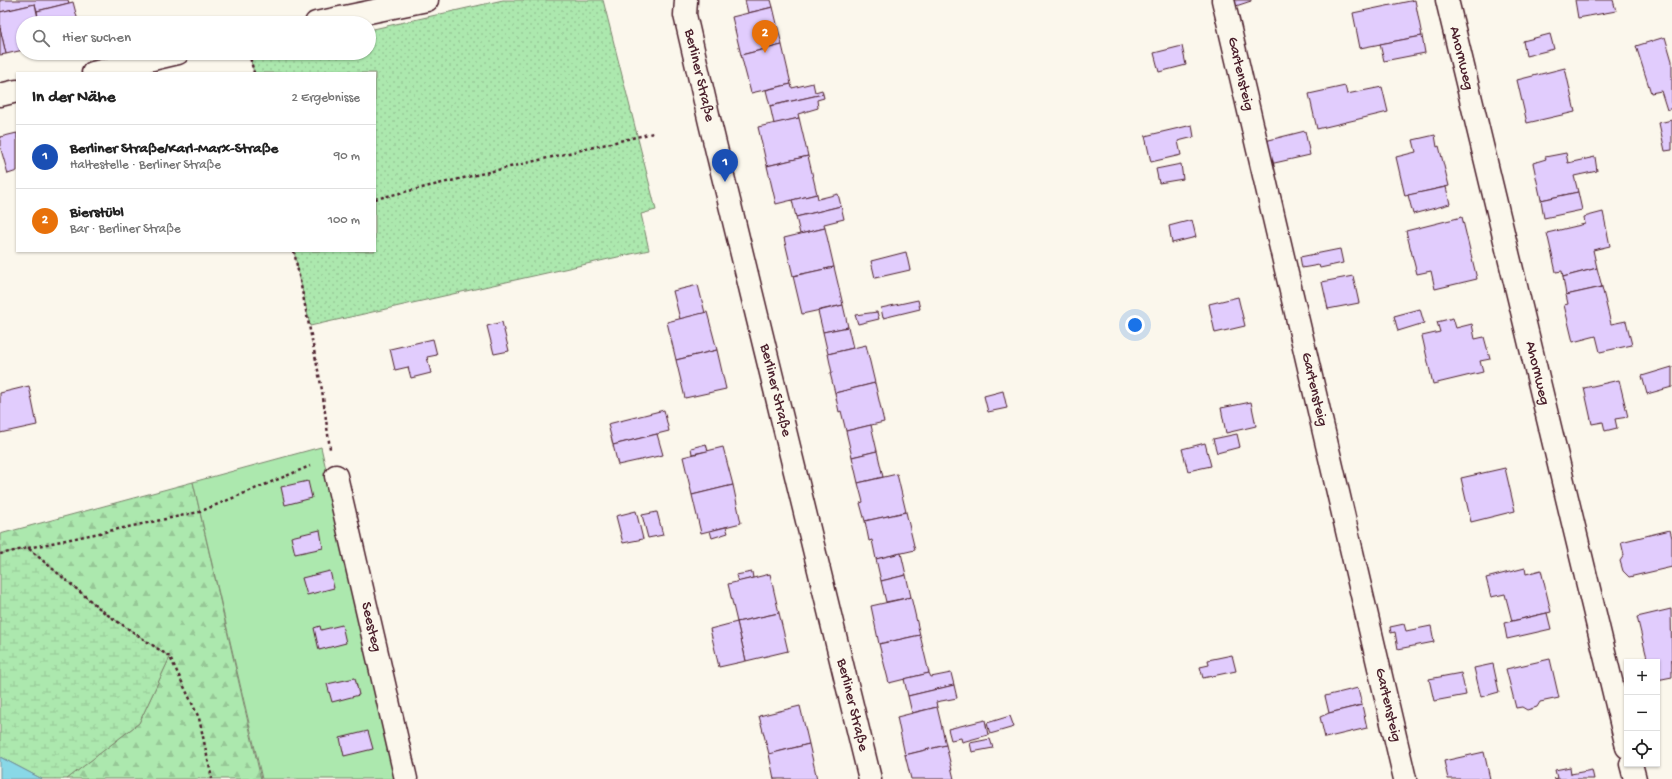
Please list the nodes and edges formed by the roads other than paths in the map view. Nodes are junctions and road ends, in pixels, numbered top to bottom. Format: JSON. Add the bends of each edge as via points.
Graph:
{"nodes":[{"id":1,"x":427,"y":0,"type":"edge"},
{"id":2,"x":686,"y":0,"type":"edge"},
{"id":3,"x":1224,"y":0,"type":"edge"},
{"id":4,"x":1447,"y":0,"type":"edge"},
{"id":5,"x":350,"y":16,"type":"edge"},
{"id":6,"x":148,"y":60,"type":"edge"},
{"id":7,"x":97,"y":72,"type":"edge"},
{"id":8,"x":16,"y":91,"type":"edge"},
{"id":9,"x":0,"y":95,"type":"edge"},
{"id":10,"x":336,"y":476,"type":"dead end"},
{"id":11,"x":1624,"y":735,"type":"edge"},
{"id":12,"x":1632,"y":767,"type":"edge"},
{"id":13,"x":406,"y":779,"type":"edge"},
{"id":14,"x":870,"y":779,"type":"edge"},
{"id":15,"x":1405,"y":779,"type":"edge"},
{"id":16,"x":1635,"y":779,"type":"edge"}],
"edges":[{"from":1,"to":5,"type":"street"},
{"from":2,"to":14,"type":"street","name":"Berliner Straße","via":[[685,14],[710,123]]},
{"from":3,"to":15,"type":"street","name":"Gartensteig"},
{"from":4,"to":11,"type":"street","name":"Ahornweg"},
{"from":6,"to":7,"type":"street"},
{"from":8,"to":9,"type":"street"},
{"from":10,"to":13,"type":"street","name":"Seesteg"},
{"from":12,"to":16,"type":"street"}]}
